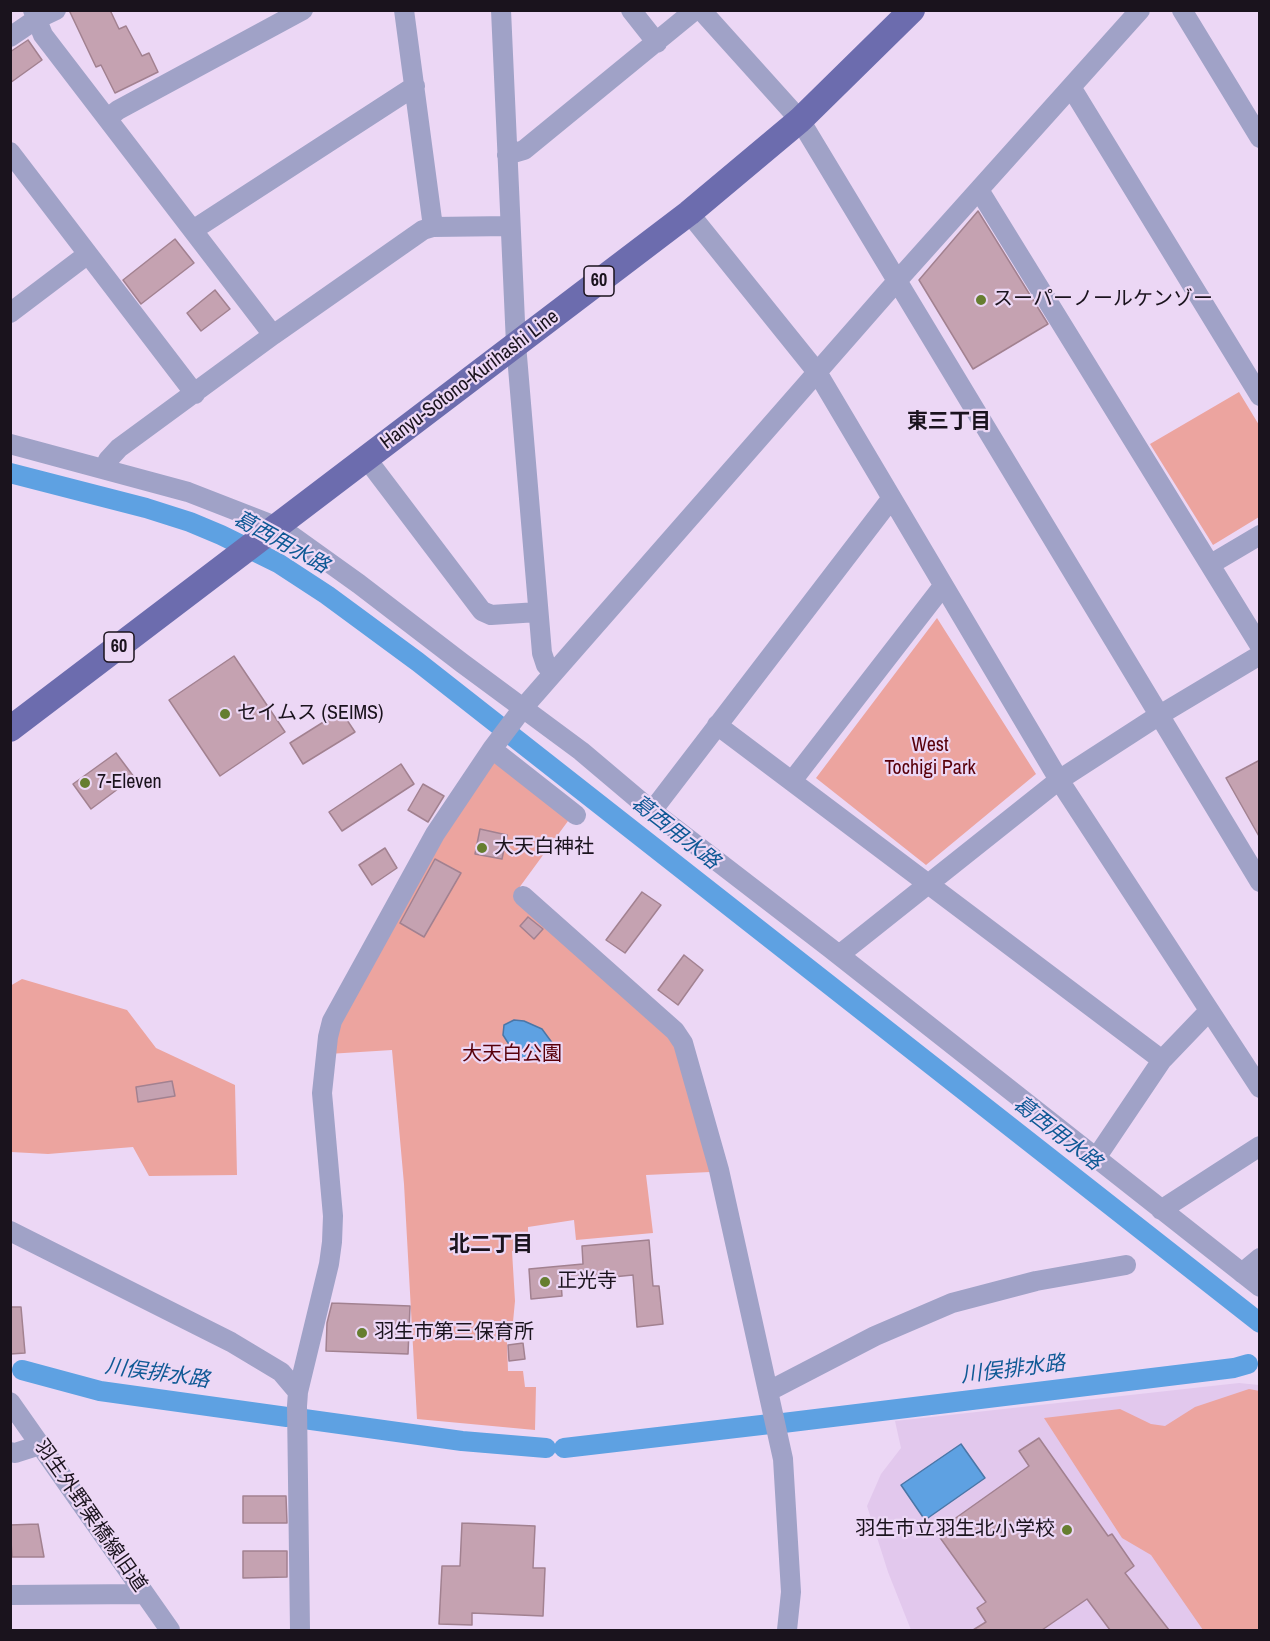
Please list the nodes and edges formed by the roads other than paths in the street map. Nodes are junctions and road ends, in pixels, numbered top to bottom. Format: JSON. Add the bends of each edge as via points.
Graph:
{"nodes":[{"id":1,"x":56,"y":10,"type":"edge"},
{"id":2,"x":303,"y":10,"type":"edge"},
{"id":3,"x":404,"y":10,"type":"edge"},
{"id":4,"x":501,"y":10,"type":"edge"},
{"id":5,"x":631,"y":10,"type":"edge"},
{"id":6,"x":695,"y":10,"type":"edge"},
{"id":7,"x":701,"y":10,"type":"edge"},
{"id":8,"x":912,"y":10,"type":"edge"},
{"id":9,"x":1140,"y":10,"type":"edge"},
{"id":10,"x":1182,"y":10,"type":"edge"},
{"id":11,"x":34,"y":15,"type":"edge"},
{"id":12,"x":10,"y":37,"type":"edge"},
{"id":13,"x":657,"y":43,"type":"junction"},
{"id":14,"x":415,"y":86,"type":"junction"},
{"id":15,"x":1071,"y":87,"type":"junction"},
{"id":16,"x":1253,"y":115,"type":"edge"},
{"id":17,"x":108,"y":118,"type":"junction"},
{"id":18,"x":800,"y":120,"type":"junction"},
{"id":19,"x":1260,"y":138,"type":"edge"},
{"id":20,"x":507,"y":155,"type":"junction"},
{"id":21,"x":13,"y":161,"type":"edge"},
{"id":22,"x":979,"y":190,"type":"junction"},
{"id":23,"x":689,"y":213,"type":"junction"},
{"id":24,"x":510,"y":226,"type":"junction"},
{"id":25,"x":433,"y":227,"type":"junction"},
{"id":26,"x":193,"y":230,"type":"junction"},
{"id":27,"x":88,"y":254,"type":"junction"},
{"id":28,"x":897,"y":281,"type":"junction"},
{"id":29,"x":10,"y":313,"type":"edge"},
{"id":30,"x":273,"y":335,"type":"junction"},
{"id":31,"x":516,"y":344,"type":"junction"},
{"id":32,"x":817,"y":372,"type":"junction"},
{"id":33,"x":195,"y":394,"type":"junction"},
{"id":34,"x":1260,"y":396,"type":"edge"},
{"id":35,"x":10,"y":444,"type":"edge"},
{"id":36,"x":366,"y":458,"type":"junction"},
{"id":37,"x":105,"y":469,"type":"junction"},
{"id":38,"x":891,"y":499,"type":"junction"},
{"id":39,"x":274,"y":529,"type":"junction"},
{"id":40,"x":1260,"y":535,"type":"edge"},
{"id":41,"x":1211,"y":564,"type":"junction"},
{"id":42,"x":943,"y":586,"type":"junction"},
{"id":43,"x":538,"y":612,"type":"junction"},
{"id":44,"x":1260,"y":646,"type":"edge"},
{"id":45,"x":1260,"y":655,"type":"edge"},
{"id":46,"x":552,"y":673,"type":"junction"},
{"id":47,"x":520,"y":712,"type":"junction"},
{"id":48,"x":1158,"y":716,"type":"junction"},
{"id":49,"x":717,"y":725,"type":"junction"},
{"id":50,"x":10,"y":729,"type":"edge"},
{"id":51,"x":494,"y":747,"type":"junction"},
{"id":52,"x":1059,"y":780,"type":"junction"},
{"id":53,"x":792,"y":781,"type":"junction"},
{"id":54,"x":652,"y":811,"type":"junction"},
{"id":55,"x":576,"y":815,"type":"dead end"},
{"id":56,"x":1260,"y":882,"type":"edge"},
{"id":57,"x":927,"y":884,"type":"junction"},
{"id":58,"x":523,"y":896,"type":"dead end"},
{"id":59,"x":839,"y":955,"type":"junction"},
{"id":60,"x":1209,"y":1011,"type":"junction"},
{"id":61,"x":1162,"y":1059,"type":"junction"},
{"id":62,"x":1260,"y":1088,"type":"edge"},
{"id":63,"x":1260,"y":1146,"type":"edge"},
{"id":64,"x":1096,"y":1158,"type":"junction"},
{"id":65,"x":1161,"y":1210,"type":"junction"},
{"id":66,"x":10,"y":1231,"type":"edge"},
{"id":67,"x":1260,"y":1258,"type":"edge"},
{"id":68,"x":1126,"y":1265,"type":"dead end"},
{"id":69,"x":1242,"y":1273,"type":"junction"},
{"id":70,"x":1260,"y":1287,"type":"edge"},
{"id":71,"x":769,"y":1391,"type":"junction"},
{"id":72,"x":10,"y":1402,"type":"edge"},
{"id":73,"x":297,"y":1407,"type":"junction"},
{"id":74,"x":40,"y":1445,"type":"junction"},
{"id":75,"x":10,"y":1452,"type":"edge"},
{"id":76,"x":144,"y":1594,"type":"junction"},
{"id":77,"x":10,"y":1595,"type":"edge"},
{"id":78,"x":170,"y":1630,"type":"edge"},
{"id":79,"x":300,"y":1630,"type":"edge"},
{"id":80,"x":788,"y":1630,"type":"edge"}],
"edges":[{"from":1,"to":11,"type":"street"},
{"from":2,"to":17,"type":"street"},
{"from":3,"to":14,"type":"street"},
{"from":4,"to":20,"type":"street"},
{"from":5,"to":13,"type":"street"},
{"from":6,"to":13,"type":"street"},
{"from":7,"to":18,"type":"street"},
{"from":8,"to":18,"type":"main road","name":"Hanyu-Sotono-Kurihashi Line","number":"60"},
{"from":9,"to":15,"type":"street"},
{"from":10,"to":16,"type":"street"},
{"from":11,"to":12,"type":"street"},
{"from":11,"to":17,"type":"street","via":[[43,35]]},
{"from":13,"to":20,"type":"street","via":[[524,150]]},
{"from":14,"to":25,"type":"street"},
{"from":14,"to":26,"type":"street"},
{"from":15,"to":22,"type":"street"},
{"from":15,"to":34,"type":"street"},
{"from":16,"to":19,"type":"street"},
{"from":17,"to":26,"type":"street"},
{"from":18,"to":23,"type":"main road","name":"Hanyu-Sotono-Kurihashi Line","number":"60"},
{"from":18,"to":28,"type":"street"},
{"from":20,"to":24,"type":"street"},
{"from":21,"to":27,"type":"street"},
{"from":22,"to":28,"type":"street"},
{"from":22,"to":41,"type":"street"},
{"from":23,"to":31,"type":"main road","name":"Hanyu-Sotono-Kurihashi Line","number":"60"},
{"from":23,"to":32,"type":"street"},
{"from":24,"to":25,"type":"street"},
{"from":24,"to":31,"type":"street"},
{"from":25,"to":30,"type":"street","via":[[423,230]]},
{"from":26,"to":30,"type":"street"},
{"from":27,"to":29,"type":"street"},
{"from":27,"to":33,"type":"street"},
{"from":28,"to":32,"type":"street"},
{"from":28,"to":48,"type":"street"},
{"from":30,"to":33,"type":"street"},
{"from":31,"to":36,"type":"main road","name":"Hanyu-Sotono-Kurihashi Line","number":"60"},
{"from":31,"to":43,"type":"street"},
{"from":32,"to":38,"type":"street"},
{"from":32,"to":46,"type":"street"},
{"from":33,"to":37,"type":"street","via":[[119,448]]},
{"from":35,"to":37,"type":"street"},
{"from":36,"to":39,"type":"main road","name":"Hanyu-Sotono-Kurihashi Line","number":"60"},
{"from":36,"to":43,"type":"street","via":[[482,611],[491,615]]},
{"from":37,"to":39,"type":"street","via":[[188,492]]},
{"from":38,"to":42,"type":"street"},
{"from":38,"to":49,"type":"street"},
{"from":39,"to":47,"type":"street","via":[[359,584]]},
{"from":39,"to":50,"type":"main road","name":"Hanyu-Sotono-Kurihashi Line","number":"60"},
{"from":40,"to":41,"type":"street"},
{"from":41,"to":44,"type":"street"},
{"from":42,"to":52,"type":"street"},
{"from":42,"to":53,"type":"street"},
{"from":43,"to":46,"type":"street","via":[[542,652]]},
{"from":45,"to":48,"type":"street"},
{"from":46,"to":47,"type":"street"},
{"from":47,"to":51,"type":"street"},
{"from":47,"to":54,"type":"street","via":[[581,751]]},
{"from":48,"to":52,"type":"street"},
{"from":48,"to":56,"type":"street"},
{"from":49,"to":53,"type":"street"},
{"from":49,"to":54,"type":"street"},
{"from":51,"to":55,"type":"street"},
{"from":51,"to":73,"type":"street","via":[[435,834],[332,1021],[322,1094],[332,1242]]},
{"from":52,"to":57,"type":"street"},
{"from":52,"to":60,"type":"street"},
{"from":53,"to":57,"type":"street"},
{"from":54,"to":59,"type":"street"},
{"from":57,"to":59,"type":"street"},
{"from":57,"to":61,"type":"street"},
{"from":58,"to":71,"type":"street","via":[[675,1031],[683,1043],[719,1170]]},
{"from":59,"to":64,"type":"street"},
{"from":60,"to":61,"type":"street"},
{"from":60,"to":62,"type":"street"},
{"from":61,"to":64,"type":"street"},
{"from":63,"to":65,"type":"street"},
{"from":64,"to":65,"type":"street"},
{"from":65,"to":69,"type":"street"},
{"from":66,"to":73,"type":"street","via":[[231,1342],[281,1372]]},
{"from":67,"to":69,"type":"street"},
{"from":68,"to":71,"type":"street","via":[[1036,1281],[952,1303],[875,1336]]},
{"from":69,"to":70,"type":"street"},
{"from":71,"to":80,"type":"street","via":[[783,1459],[791,1592]]},
{"from":72,"to":74,"type":"street","name":"羽生外野栗橋線旧道"},
{"from":73,"to":79,"type":"street"},
{"from":74,"to":75,"type":"street"},
{"from":74,"to":76,"type":"street","name":"羽生外野栗橋線旧道"},
{"from":76,"to":77,"type":"street"},
{"from":76,"to":78,"type":"street","name":"羽生外野栗橋線旧道"}]}
